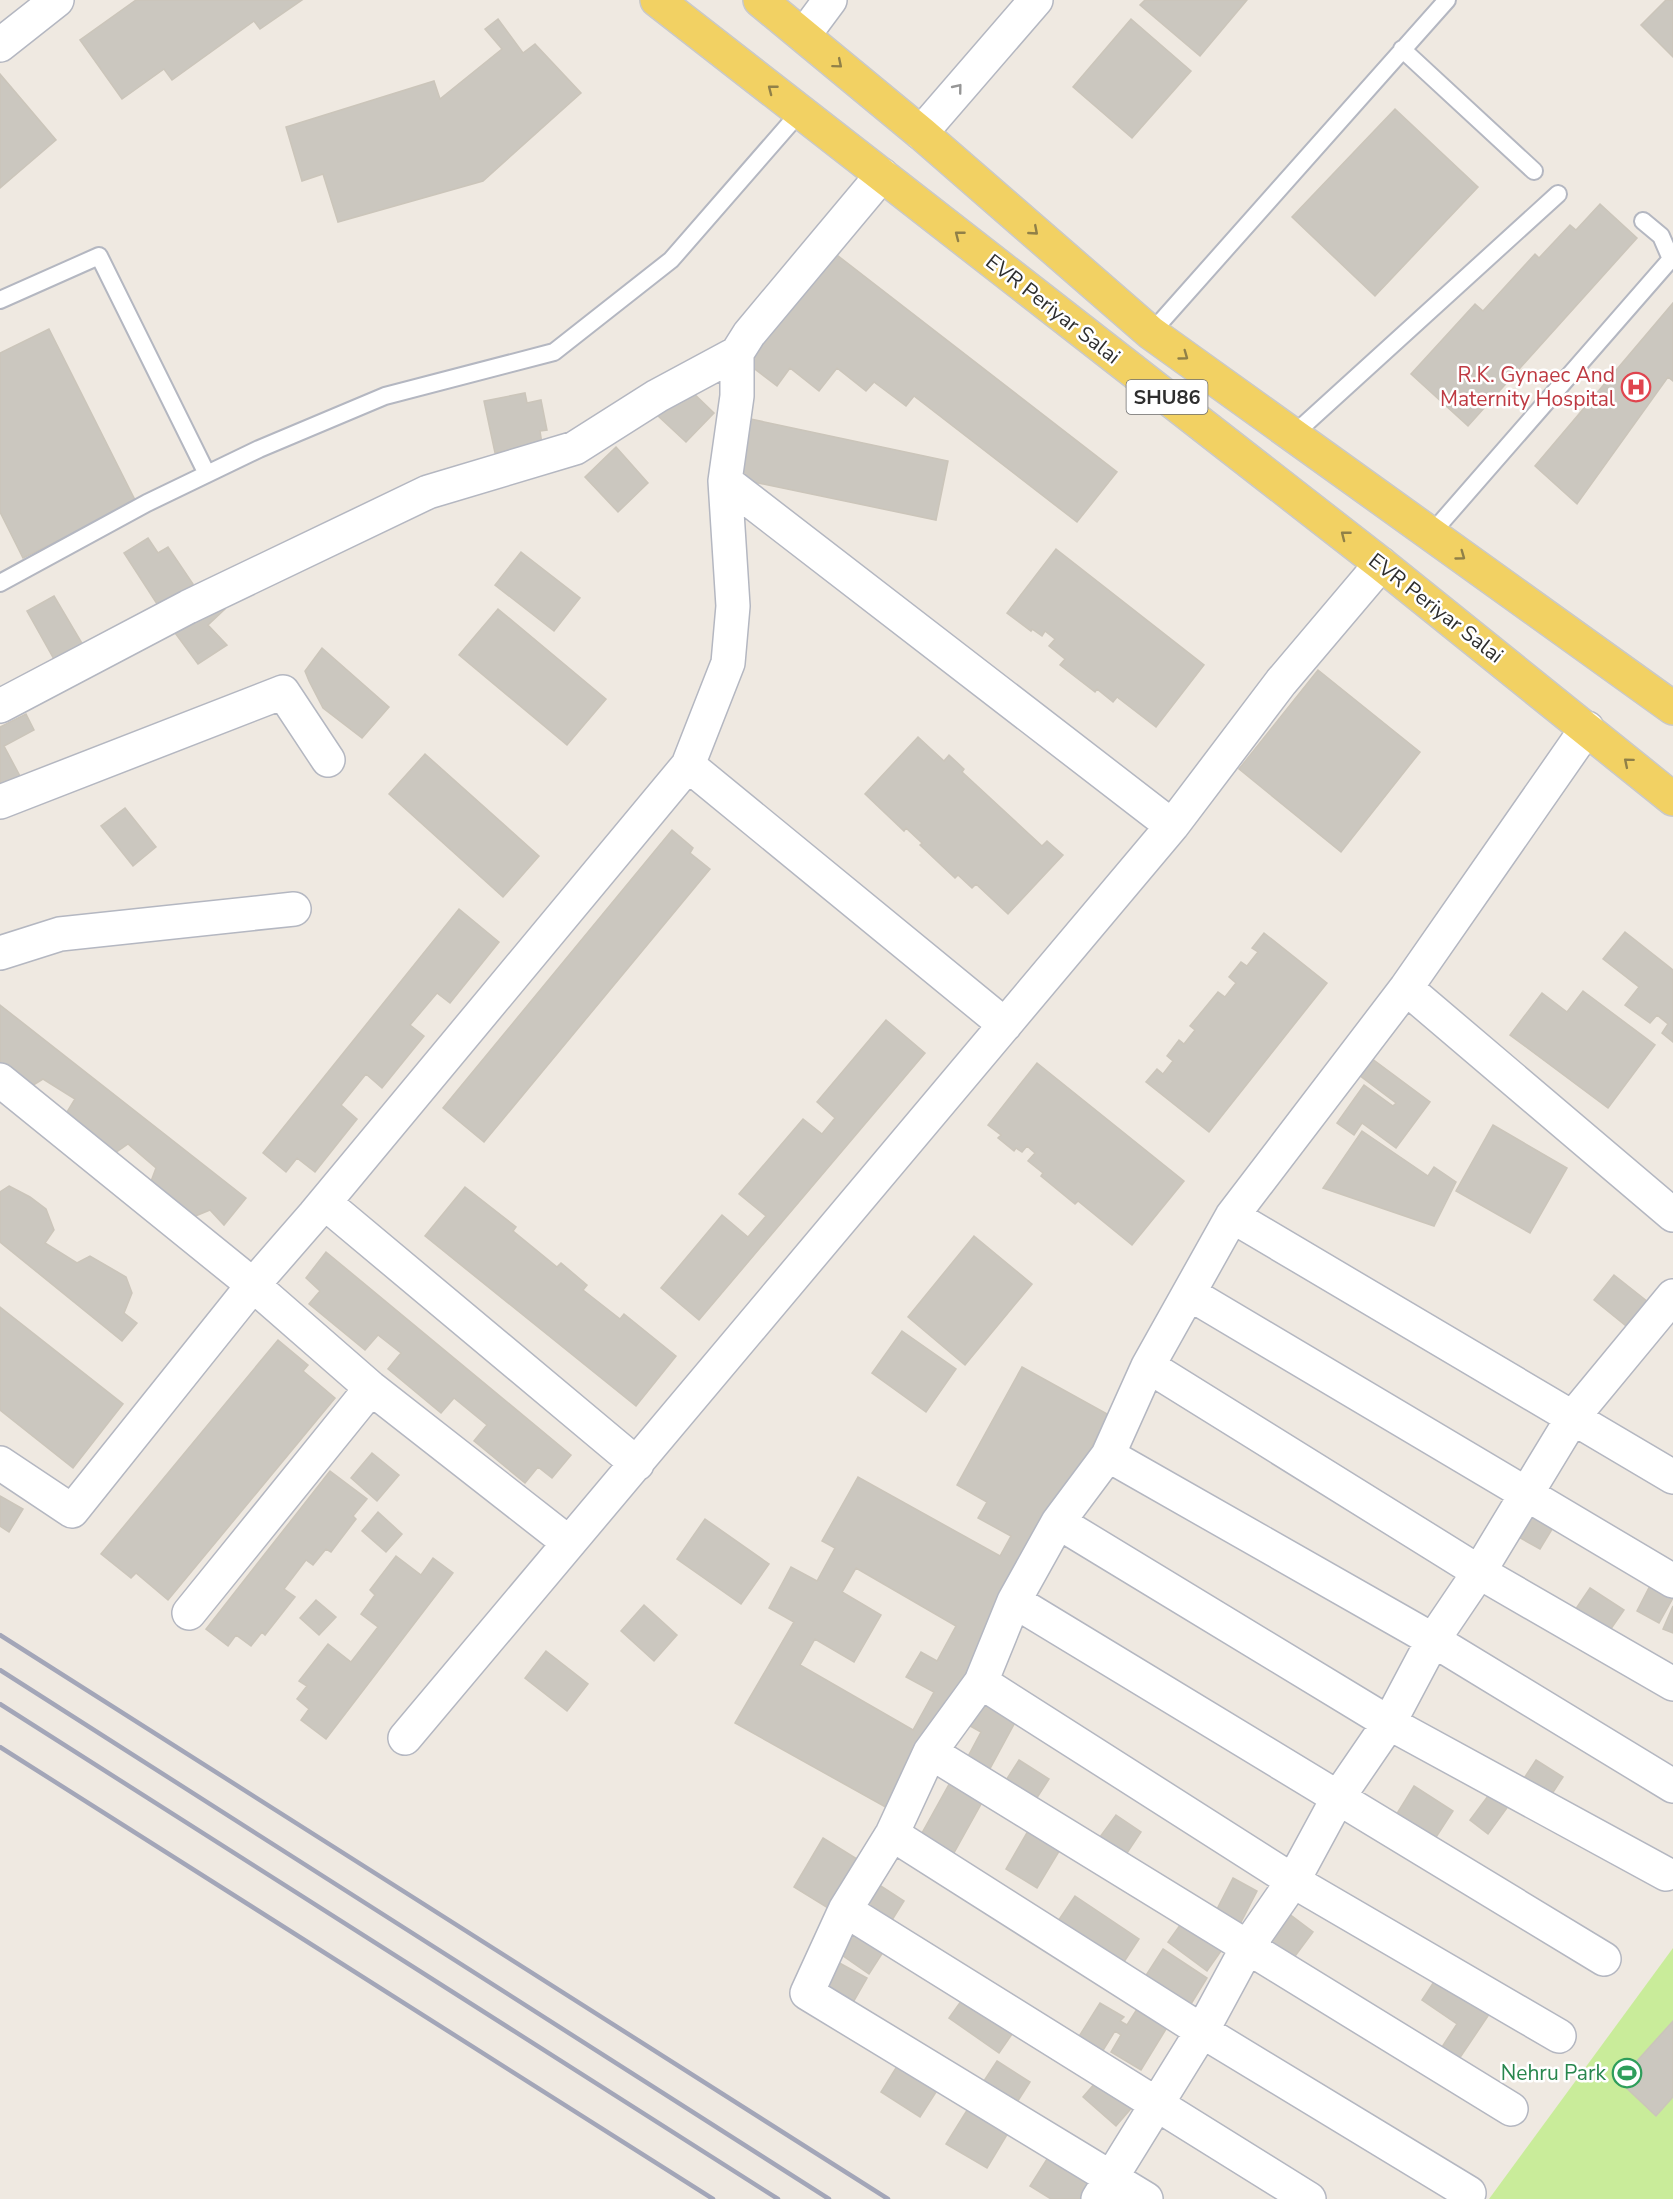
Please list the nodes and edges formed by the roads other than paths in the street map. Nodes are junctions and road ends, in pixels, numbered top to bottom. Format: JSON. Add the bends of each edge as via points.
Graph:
{"nodes":[{"id":1,"x":57,"y":0,"type":"edge"},
{"id":2,"x":657,"y":0,"type":"edge"},
{"id":3,"x":830,"y":0,"type":"edge"},
{"id":4,"x":1036,"y":0,"type":"edge"},
{"id":5,"x":1447,"y":0,"type":"edge"},
{"id":6,"x":765,"y":1,"type":"edge"},
{"id":7,"x":804,"y":35,"type":"junction"},
{"id":8,"x":0,"y":45,"type":"edge"},
{"id":9,"x":1402,"y":49,"type":"junction"},
{"id":10,"x":801,"y":112,"type":"junction"},
{"id":11,"x":921,"y":133,"type":"junction"},
{"id":12,"x":1534,"y":171,"type":"dead end"},
{"id":13,"x":882,"y":175,"type":"junction"},
{"id":14,"x":1558,"y":194,"type":"dead end"},
{"id":15,"x":1643,"y":221,"type":"dead end"},
{"id":16,"x":0,"y":300,"type":"edge"},
{"id":17,"x":1151,"y":333,"type":"junction"},
{"id":18,"x":737,"y":353,"type":"junction"},
{"id":19,"x":1293,"y":435,"type":"junction"},
{"id":20,"x":207,"y":474,"type":"junction"},
{"id":21,"x":725,"y":481,"type":"junction"},
{"id":22,"x":1431,"y":534,"type":"junction"},
{"id":23,"x":1382,"y":564,"type":"junction"},
{"id":24,"x":0,"y":583,"type":"edge"},
{"id":25,"x":0,"y":706,"type":"edge"},
{"id":26,"x":1673,"y":708,"type":"edge"},
{"id":27,"x":1587,"y":728,"type":"junction"},
{"id":28,"x":328,"y":760,"type":"dead end"},
{"id":29,"x":688,"y":765,"type":"junction"},
{"id":30,"x":1673,"y":799,"type":"edge"},
{"id":31,"x":0,"y":802,"type":"edge"},
{"id":32,"x":1172,"y":826,"type":"junction"},
{"id":33,"x":294,"y":909,"type":"dead end"},
{"id":34,"x":0,"y":953,"type":"edge"},
{"id":35,"x":1406,"y":988,"type":"junction"},
{"id":36,"x":1005,"y":1025,"type":"junction"},
{"id":37,"x":0,"y":1080,"type":"edge"},
{"id":38,"x":325,"y":1203,"type":"junction"},
{"id":39,"x":1673,"y":1215,"type":"edge"},
{"id":40,"x":1232,"y":1216,"type":"junction"},
{"id":41,"x":253,"y":1285,"type":"junction"},
{"id":42,"x":1190,"y":1294,"type":"junction"},
{"id":43,"x":1673,"y":1296,"type":"edge"},
{"id":44,"x":1148,"y":1366,"type":"junction"},
{"id":45,"x":371,"y":1388,"type":"junction"},
{"id":46,"x":1573,"y":1417,"type":"junction"},
{"id":47,"x":1108,"y":1455,"type":"junction"},
{"id":48,"x":0,"y":1463,"type":"edge"},
{"id":49,"x":637,"y":1464,"type":"junction"},
{"id":50,"x":1673,"y":1477,"type":"edge"},
{"id":51,"x":1526,"y":1495,"type":"junction"},
{"id":52,"x":1058,"y":1522,"type":"junction"},
{"id":53,"x":569,"y":1543,"type":"junction"},
{"id":54,"x":1479,"y":1572,"type":"junction"},
{"id":55,"x":1673,"y":1581,"type":"edge"},
{"id":56,"x":1014,"y":1601,"type":"junction"},
{"id":57,"x":189,"y":1613,"type":"dead end"},
{"id":58,"x":1433,"y":1640,"type":"junction"},
{"id":59,"x":981,"y":1682,"type":"junction"},
{"id":60,"x":1673,"y":1684,"type":"edge"},
{"id":61,"x":1389,"y":1723,"type":"junction"},
{"id":62,"x":405,"y":1738,"type":"dead end"},
{"id":63,"x":930,"y":1752,"type":"junction"},
{"id":64,"x":1673,"y":1786,"type":"edge"},
{"id":65,"x":1339,"y":1796,"type":"junction"},
{"id":66,"x":892,"y":1834,"type":"junction"},
{"id":67,"x":1666,"y":1874,"type":"dead end"},
{"id":68,"x":1293,"y":1881,"type":"junction"},
{"id":69,"x":845,"y":1910,"type":"junction"},
{"id":70,"x":1248,"y":1946,"type":"junction"},
{"id":71,"x":1605,"y":1959,"type":"dead end"},
{"id":72,"x":1202,"y":2031,"type":"junction"},
{"id":73,"x":1559,"y":2036,"type":"dead end"},
{"id":74,"x":1159,"y":2104,"type":"junction"},
{"id":75,"x":1511,"y":2109,"type":"dead end"},
{"id":76,"x":1105,"y":2188,"type":"edge"},
{"id":77,"x":1469,"y":2193,"type":"dead end"},
{"id":78,"x":1146,"y":2199,"type":"edge"},
{"id":79,"x":1309,"y":2199,"type":"edge"}],
"edges":[{"from":1,"to":8,"type":"street"},
{"from":10,"to":2,"type":"main road","name":"EVR Periyar Salai","number":"SHU86","one_way":true},
{"from":3,"to":7,"type":"street"},
{"from":11,"to":4,"type":"street","one_way":true},
{"from":5,"to":9,"type":"lane"},
{"from":6,"to":7,"type":"main road","name":"EVR Periyar Salai","number":"SHU86"},
{"from":7,"to":11,"type":"main road","name":"EVR Periyar Salai","number":"SHU86","one_way":true},
{"from":9,"to":12,"type":"lane"},
{"from":9,"to":17,"type":"lane"},
{"from":10,"to":13,"type":"main road","name":"EVR Periyar Salai","number":"SHU86"},
{"from":10,"to":20,"type":"lane","via":[[670,260],[555,352],[385,396]]},
{"from":11,"to":17,"type":"main road","name":"EVR Periyar Salai","number":"SHU86","one_way":true},
{"from":13,"to":18,"type":"street"},
{"from":23,"to":13,"type":"main road","name":"EVR Periyar Salai","number":"SHU86","one_way":true},
{"from":14,"to":19,"type":"lane"},
{"from":15,"to":22,"type":"lane","via":[[1661,236],[1671,259]]},
{"from":16,"to":20,"type":"lane","via":[[99,256]]},
{"from":17,"to":19,"type":"main road","name":"EVR Periyar Salai","number":"SHU86","one_way":true},
{"from":18,"to":21,"type":"street","via":[[737,396]]},
{"from":18,"to":25,"type":"street","via":[[657,396],[575,448],[428,492],[188,607]]},
{"from":19,"to":22,"type":"main road","name":"EVR Periyar Salai","number":"SHU86"},
{"from":20,"to":24,"type":"lane"},
{"from":21,"to":29,"type":"street","via":[[733,606],[728,663]]},
{"from":21,"to":32,"type":"street"},
{"from":22,"to":26,"type":"main road","name":"EVR Periyar Salai","number":"SHU86","one_way":true},
{"from":23,"to":27,"type":"main road","name":"EVR Periyar Salai","number":"SHU86"},
{"from":23,"to":32,"type":"street","via":[[1281,682]]},
{"from":30,"to":27,"type":"main road","name":"EVR Periyar Salai","number":"SHU86","one_way":true},
{"from":27,"to":35,"type":"street"},
{"from":28,"to":31,"type":"street","via":[[283,692]]},
{"from":29,"to":36,"type":"street"},
{"from":29,"to":38,"type":"street"},
{"from":32,"to":36,"type":"street"},
{"from":33,"to":34,"type":"street","via":[[60,934]]},
{"from":35,"to":39,"type":"street"},
{"from":35,"to":40,"type":"street"},
{"from":36,"to":49,"type":"street"},
{"from":37,"to":41,"type":"street"},
{"from":38,"to":41,"type":"street"},
{"from":38,"to":49,"type":"street"},
{"from":40,"to":42,"type":"street"},
{"from":40,"to":46,"type":"street"},
{"from":41,"to":45,"type":"street"},
{"from":41,"to":48,"type":"street","via":[[72,1511]]},
{"from":42,"to":44,"type":"street"},
{"from":42,"to":51,"type":"street"},
{"from":43,"to":46,"type":"street"},
{"from":44,"to":47,"type":"street"},
{"from":44,"to":54,"type":"street"},
{"from":45,"to":53,"type":"street"},
{"from":45,"to":57,"type":"street"},
{"from":46,"to":50,"type":"street"},
{"from":46,"to":51,"type":"street"},
{"from":47,"to":52,"type":"street"},
{"from":47,"to":58,"type":"street"},
{"from":49,"to":53,"type":"street"},
{"from":51,"to":54,"type":"street"},
{"from":51,"to":55,"type":"street"},
{"from":52,"to":56,"type":"street"},
{"from":52,"to":61,"type":"street"},
{"from":53,"to":62,"type":"street"},
{"from":54,"to":58,"type":"street"},
{"from":54,"to":60,"type":"street"},
{"from":56,"to":59,"type":"street"},
{"from":56,"to":65,"type":"street"},
{"from":58,"to":61,"type":"street"},
{"from":58,"to":64,"type":"street"},
{"from":59,"to":63,"type":"street"},
{"from":59,"to":68,"type":"street"},
{"from":61,"to":65,"type":"street"},
{"from":61,"to":67,"type":"street"},
{"from":63,"to":66,"type":"street"},
{"from":63,"to":70,"type":"street"},
{"from":65,"to":68,"type":"street"},
{"from":65,"to":71,"type":"street"},
{"from":66,"to":69,"type":"street"},
{"from":66,"to":72,"type":"street"},
{"from":68,"to":70,"type":"street"},
{"from":68,"to":73,"type":"street"},
{"from":69,"to":74,"type":"street"},
{"from":69,"to":76,"type":"street","via":[[807,1993]]},
{"from":70,"to":72,"type":"street"},
{"from":70,"to":75,"type":"street"},
{"from":72,"to":74,"type":"street"},
{"from":72,"to":77,"type":"street"},
{"from":74,"to":76,"type":"street"},
{"from":74,"to":79,"type":"street"},
{"from":76,"to":78,"type":"street"}]}
